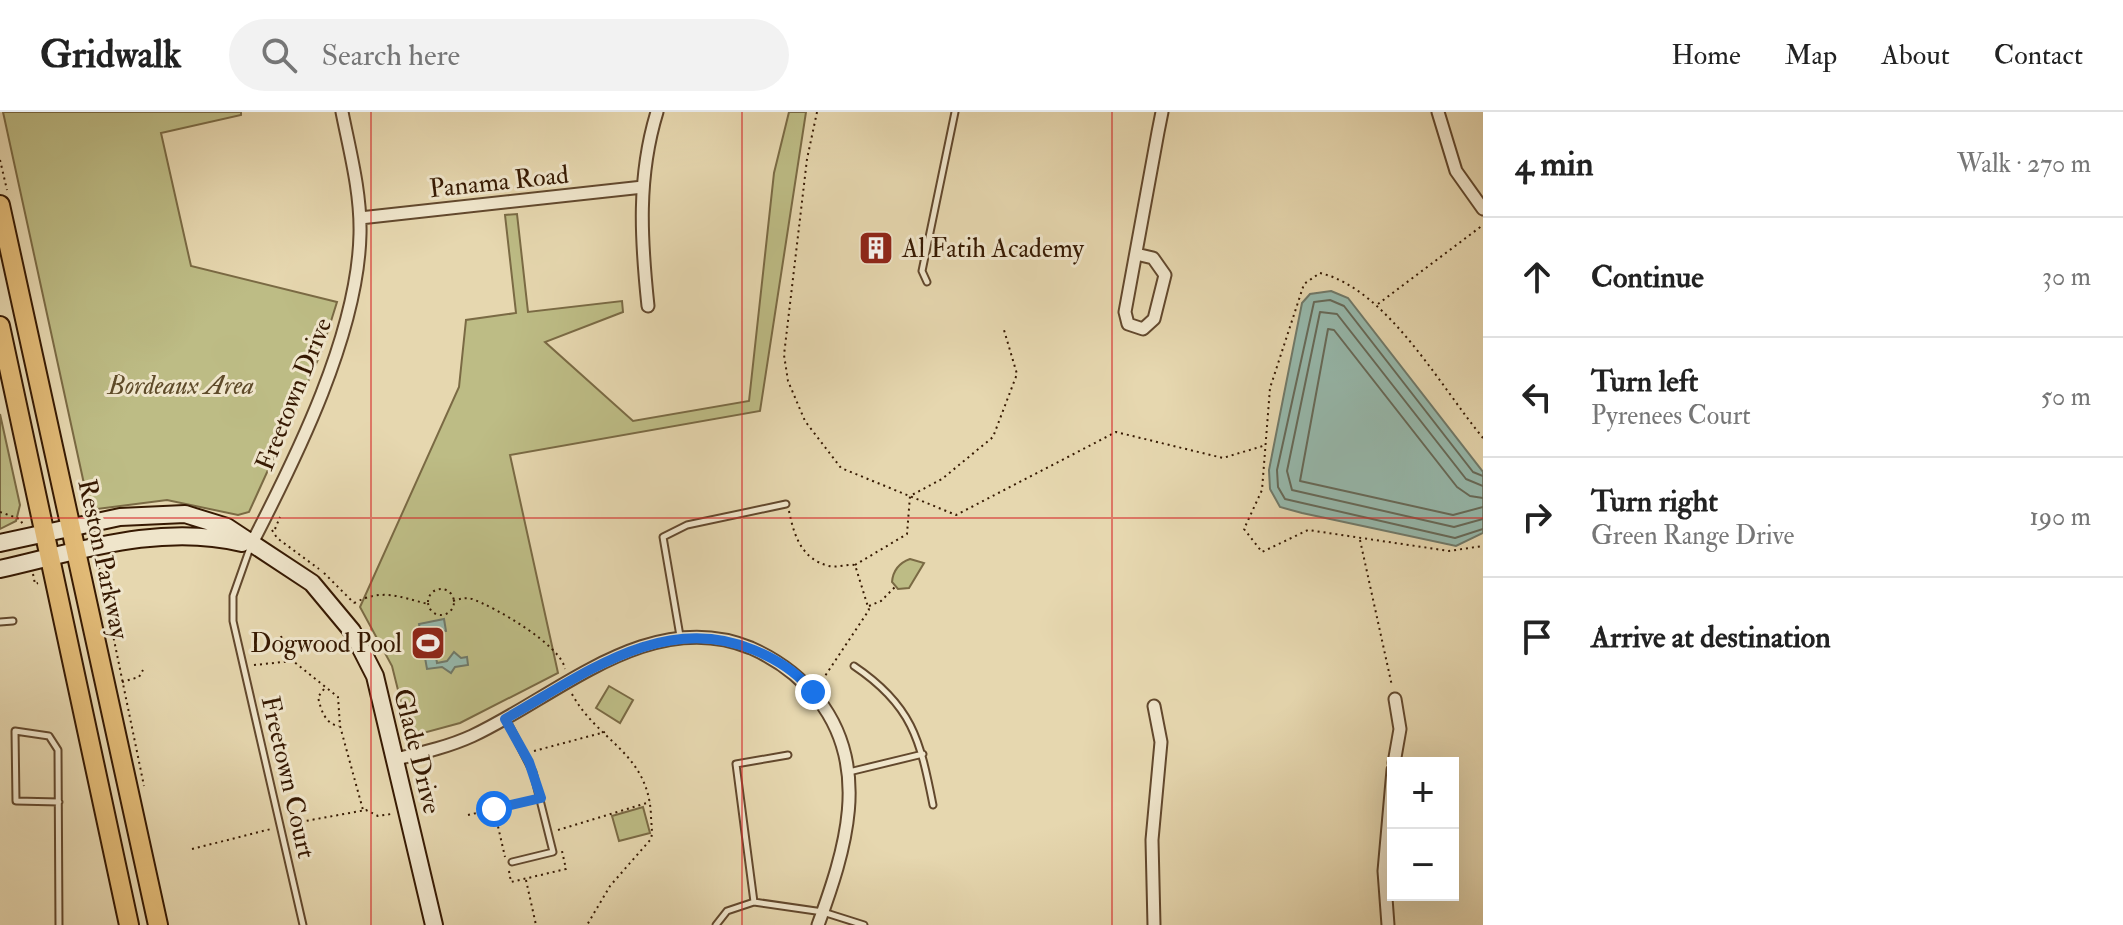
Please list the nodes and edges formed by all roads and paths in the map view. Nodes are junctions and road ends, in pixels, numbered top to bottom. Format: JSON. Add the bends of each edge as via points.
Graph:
{"nodes":[{"id":1,"x":342,"y":112,"type":"edge"},
{"id":2,"x":657,"y":112,"type":"edge"},
{"id":3,"x":817,"y":112,"type":"edge"},
{"id":4,"x":955,"y":112,"type":"edge"},
{"id":5,"x":1162,"y":112,"type":"edge"},
{"id":6,"x":1438,"y":112,"type":"edge"},
{"id":7,"x":643,"y":187,"type":"junction"},
{"id":8,"x":0,"y":205,"type":"edge"},
{"id":9,"x":1483,"y":209,"type":"edge"},
{"id":10,"x":360,"y":218,"type":"junction"},
{"id":11,"x":1483,"y":225,"type":"edge"},
{"id":12,"x":1136,"y":254,"type":"junction"},
{"id":13,"x":927,"y":282,"type":"dead end"},
{"id":14,"x":1378,"y":304,"type":"junction"},
{"id":15,"x":648,"y":306,"type":"dead end"},
{"id":16,"x":0,"y":326,"type":"edge"},
{"id":17,"x":1004,"y":330,"type":"dead end"},
{"id":18,"x":1483,"y":438,"type":"edge"},
{"id":19,"x":1266,"y":445,"type":"junction"},
{"id":20,"x":910,"y":496,"type":"junction"},
{"id":21,"x":786,"y":504,"type":"joint"},
{"id":22,"x":71,"y":527,"type":"junction"},
{"id":23,"x":43,"y":533,"type":"junction"},
{"id":24,"x":1359,"y":538,"type":"junction"},
{"id":25,"x":0,"y":543,"type":"edge"},
{"id":26,"x":251,"y":545,"type":"junction"},
{"id":27,"x":1483,"y":546,"type":"edge"},
{"id":28,"x":76,"y":552,"type":"junction"},
{"id":29,"x":48,"y":558,"type":"junction"},
{"id":30,"x":855,"y":565,"type":"junction"},
{"id":31,"x":0,"y":569,"type":"edge"},
{"id":32,"x":896,"y":586,"type":"dead end"},
{"id":33,"x":453,"y":601,"type":"junction"},
{"id":34,"x":428,"y":604,"type":"junction"},
{"id":35,"x":868,"y":607,"type":"junction"},
{"id":36,"x":340,"y":613,"type":"junction"},
{"id":37,"x":13,"y":621,"type":"dead end"},
{"id":38,"x":0,"y":622,"type":"edge"},
{"id":39,"x":281,"y":636,"type":"dead end"},
{"id":40,"x":680,"y":637,"type":"junction"},
{"id":41,"x":289,"y":660,"type":"junction"},
{"id":42,"x":854,"y":666,"type":"dead end"},
{"id":43,"x":242,"y":667,"type":"junction"},
{"id":44,"x":143,"y":670,"type":"dead end"},
{"id":45,"x":122,"y":682,"type":"dead end"},
{"id":46,"x":567,"y":685,"type":"junction"},
{"id":47,"x":326,"y":687,"type":"junction"},
{"id":48,"x":813,"y":692,"type":"junction"},
{"id":49,"x":1395,"y":699,"type":"joint"},
{"id":50,"x":1154,"y":706,"type":"dead end"},
{"id":51,"x":505,"y":719,"type":"junction"},
{"id":52,"x":340,"y":726,"type":"junction"},
{"id":53,"x":605,"y":732,"type":"junction"},
{"id":54,"x":923,"y":754,"type":"junction"},
{"id":55,"x":526,"y":755,"type":"junction"},
{"id":56,"x":788,"y":755,"type":"dead end"},
{"id":57,"x":1395,"y":757,"type":"edge"},
{"id":58,"x":396,"y":759,"type":"junction"},
{"id":59,"x":849,"y":772,"type":"junction"},
{"id":60,"x":541,"y":798,"type":"junction"},
{"id":61,"x":59,"y":802,"type":"junction"},
{"id":62,"x":650,"y":802,"type":"junction"},
{"id":63,"x":933,"y":805,"type":"dead end"},
{"id":64,"x":494,"y":809,"type":"junction"},
{"id":65,"x":363,"y":810,"type":"junction"},
{"id":66,"x":408,"y":810,"type":"junction"},
{"id":67,"x":468,"y":815,"type":"dead end"},
{"id":68,"x":280,"y":826,"type":"junction"},
{"id":69,"x":1388,"y":829,"type":"edge"},
{"id":70,"x":549,"y":833,"type":"junction"},
{"id":71,"x":560,"y":843,"type":"dead end"},
{"id":72,"x":192,"y":849,"type":"dead end"},
{"id":73,"x":512,"y":862,"type":"dead end"},
{"id":74,"x":526,"y":879,"type":"junction"},
{"id":75,"x":754,"y":902,"type":"junction"},
{"id":76,"x":823,"y":912,"type":"junction"},
{"id":77,"x":59,"y":925,"type":"edge"},
{"id":78,"x":129,"y":925,"type":"edge"},
{"id":79,"x":158,"y":925,"type":"edge"},
{"id":80,"x":303,"y":925,"type":"edge"},
{"id":81,"x":434,"y":925,"type":"edge"},
{"id":82,"x":536,"y":925,"type":"edge"},
{"id":83,"x":587,"y":925,"type":"edge"},
{"id":84,"x":716,"y":925,"type":"edge"},
{"id":85,"x":818,"y":925,"type":"edge"},
{"id":86,"x":864,"y":925,"type":"edge"},
{"id":87,"x":1154,"y":925,"type":"edge"},
{"id":88,"x":1388,"y":925,"type":"edge"}],
"edges":[{"from":1,"to":10,"type":"street","name":"Freetown Drive"},
{"from":2,"to":7,"type":"street"},
{"from":3,"to":20,"type":"path","via":[[784,355],[788,381],[805,421],[841,468]]},
{"from":4,"to":13,"type":"lane","via":[[922,271]]},
{"from":5,"to":12,"type":"street"},
{"from":6,"to":9,"type":"street","via":[[1456,171]]},
{"from":7,"to":10,"type":"street","name":"Panama Road"},
{"from":7,"to":15,"type":"street"},
{"from":8,"to":22,"type":"main road","name":"Reston Parkway"},
{"from":10,"to":26,"type":"street","name":"Freetown Drive","via":[[358,271],[345,330]]},
{"from":11,"to":14,"type":"path"},
{"from":12,"to":12,"type":"street","via":[[1125,312],[1128,324],[1143,329],[1154,319],[1165,275],[1153,258]]},
{"from":14,"to":18,"type":"path"},
{"from":14,"to":19,"type":"path","via":[[1340,278],[1320,273],[1304,284],[1270,388]]},
{"from":16,"to":23,"type":"main road","name":"Reston Parkway"},
{"from":17,"to":20,"type":"path","via":[[1017,374],[993,437],[942,479]]},
{"from":19,"to":20,"type":"path","via":[[1223,458],[1116,432],[956,515]]},
{"from":19,"to":24,"type":"path","via":[[1262,490],[1244,529],[1262,552],[1308,530]]},
{"from":20,"to":30,"type":"path","via":[[907,534]]},
{"from":21,"to":30,"type":"path","via":[[802,549],[830,567]]},
{"from":21,"to":40,"type":"lane","via":[[687,525],[663,537]]},
{"from":22,"to":23,"type":"street","name":"Glade Drive"},
{"from":22,"to":26,"type":"street","name":"Glade Drive","via":[[138,515],[185,514],[220,524]]},
{"from":22,"to":28,"type":"main road","name":"Reston Parkway"},
{"from":23,"to":25,"type":"street","name":"Glade Drive"},
{"from":23,"to":29,"type":"main road","name":"Reston Parkway"},
{"from":24,"to":27,"type":"path","via":[[1449,551]]},
{"from":24,"to":49,"type":"path"},
{"from":26,"to":28,"type":"street","name":"Glade Drive","via":[[177,535]]},
{"from":26,"to":36,"type":"street","name":"Glade Drive","via":[[302,575]]},
{"from":26,"to":43,"type":"lane","name":"Freetown Court","via":[[232,605]]},
{"from":28,"to":29,"type":"street","name":"Glade Drive"},
{"from":28,"to":79,"type":"main road","name":"Reston Parkway"},
{"from":29,"to":31,"type":"street","name":"Glade Drive"},
{"from":29,"to":78,"type":"main road","name":"Reston Parkway"},
{"from":30,"to":35,"type":"path"},
{"from":32,"to":35,"type":"path"},
{"from":33,"to":34,"type":"path","via":[[442,615]]},
{"from":33,"to":34,"type":"path","via":[[449,592],[438,589]]},
{"from":33,"to":46,"type":"path","via":[[472,599],[542,640],[562,659]]},
{"from":34,"to":36,"type":"path","via":[[388,593],[367,597]]},
{"from":35,"to":48,"type":"path"},
{"from":36,"to":58,"type":"street","name":"Glade Drive","via":[[372,668]]},
{"from":37,"to":38,"type":"lane"},
{"from":39,"to":41,"type":"path"},
{"from":40,"to":46,"type":"street","via":[[634,649]]},
{"from":40,"to":48,"type":"street","via":[[744,645],[782,664]]},
{"from":41,"to":43,"type":"path"},
{"from":41,"to":47,"type":"path"},
{"from":42,"to":54,"type":"lane","via":[[899,702]]},
{"from":43,"to":68,"type":"lane","name":"Freetown Court"},
{"from":44,"to":45,"type":"path","via":[[139,677]]},
{"from":46,"to":51,"type":"street"},
{"from":46,"to":53,"type":"path"},
{"from":47,"to":52,"type":"path","via":[[340,701]]},
{"from":47,"to":52,"type":"path","via":[[318,695],[320,708],[327,720]]},
{"from":48,"to":59,"type":"street","via":[[834,724]]},
{"from":49,"to":57,"type":"street","via":[[1400,729]]},
{"from":50,"to":87,"type":"street","via":[[1161,742],[1152,840]]},
{"from":51,"to":55,"type":"lane"},
{"from":51,"to":58,"type":"street","via":[[460,741]]},
{"from":52,"to":65,"type":"path"},
{"from":53,"to":55,"type":"path"},
{"from":53,"to":62,"type":"path","via":[[640,771]]},
{"from":54,"to":59,"type":"lane"},
{"from":54,"to":63,"type":"lane"},
{"from":55,"to":60,"type":"lane"},
{"from":56,"to":75,"type":"lane","via":[[736,764]]},
{"from":58,"to":66,"type":"street","name":"Glade Drive"},
{"from":59,"to":76,"type":"street","via":[[848,826]]},
{"from":60,"to":64,"type":"path"},
{"from":60,"to":70,"type":"lane"},
{"from":61,"to":61,"type":"lane","via":[[16,801],[15,731],[49,736],[58,750]]},
{"from":61,"to":77,"type":"lane"},
{"from":62,"to":70,"type":"path"},
{"from":62,"to":83,"type":"path","via":[[651,839],[610,886]]},
{"from":64,"to":67,"type":"path"},
{"from":64,"to":74,"type":"path","via":[[511,882]]},
{"from":65,"to":66,"type":"path","via":[[378,816]]},
{"from":65,"to":68,"type":"path"},
{"from":66,"to":81,"type":"street","name":"Glade Drive"},
{"from":68,"to":72,"type":"path"},
{"from":68,"to":80,"type":"lane","name":"Freetown Court"},
{"from":69,"to":88,"type":"street"},
{"from":70,"to":73,"type":"lane","via":[[553,852]]},
{"from":71,"to":74,"type":"path","via":[[566,869]]},
{"from":74,"to":82,"type":"path"},
{"from":75,"to":76,"type":"lane"},
{"from":75,"to":84,"type":"lane","via":[[727,911]]},
{"from":76,"to":85,"type":"street"},
{"from":76,"to":86,"type":"lane"}]}
